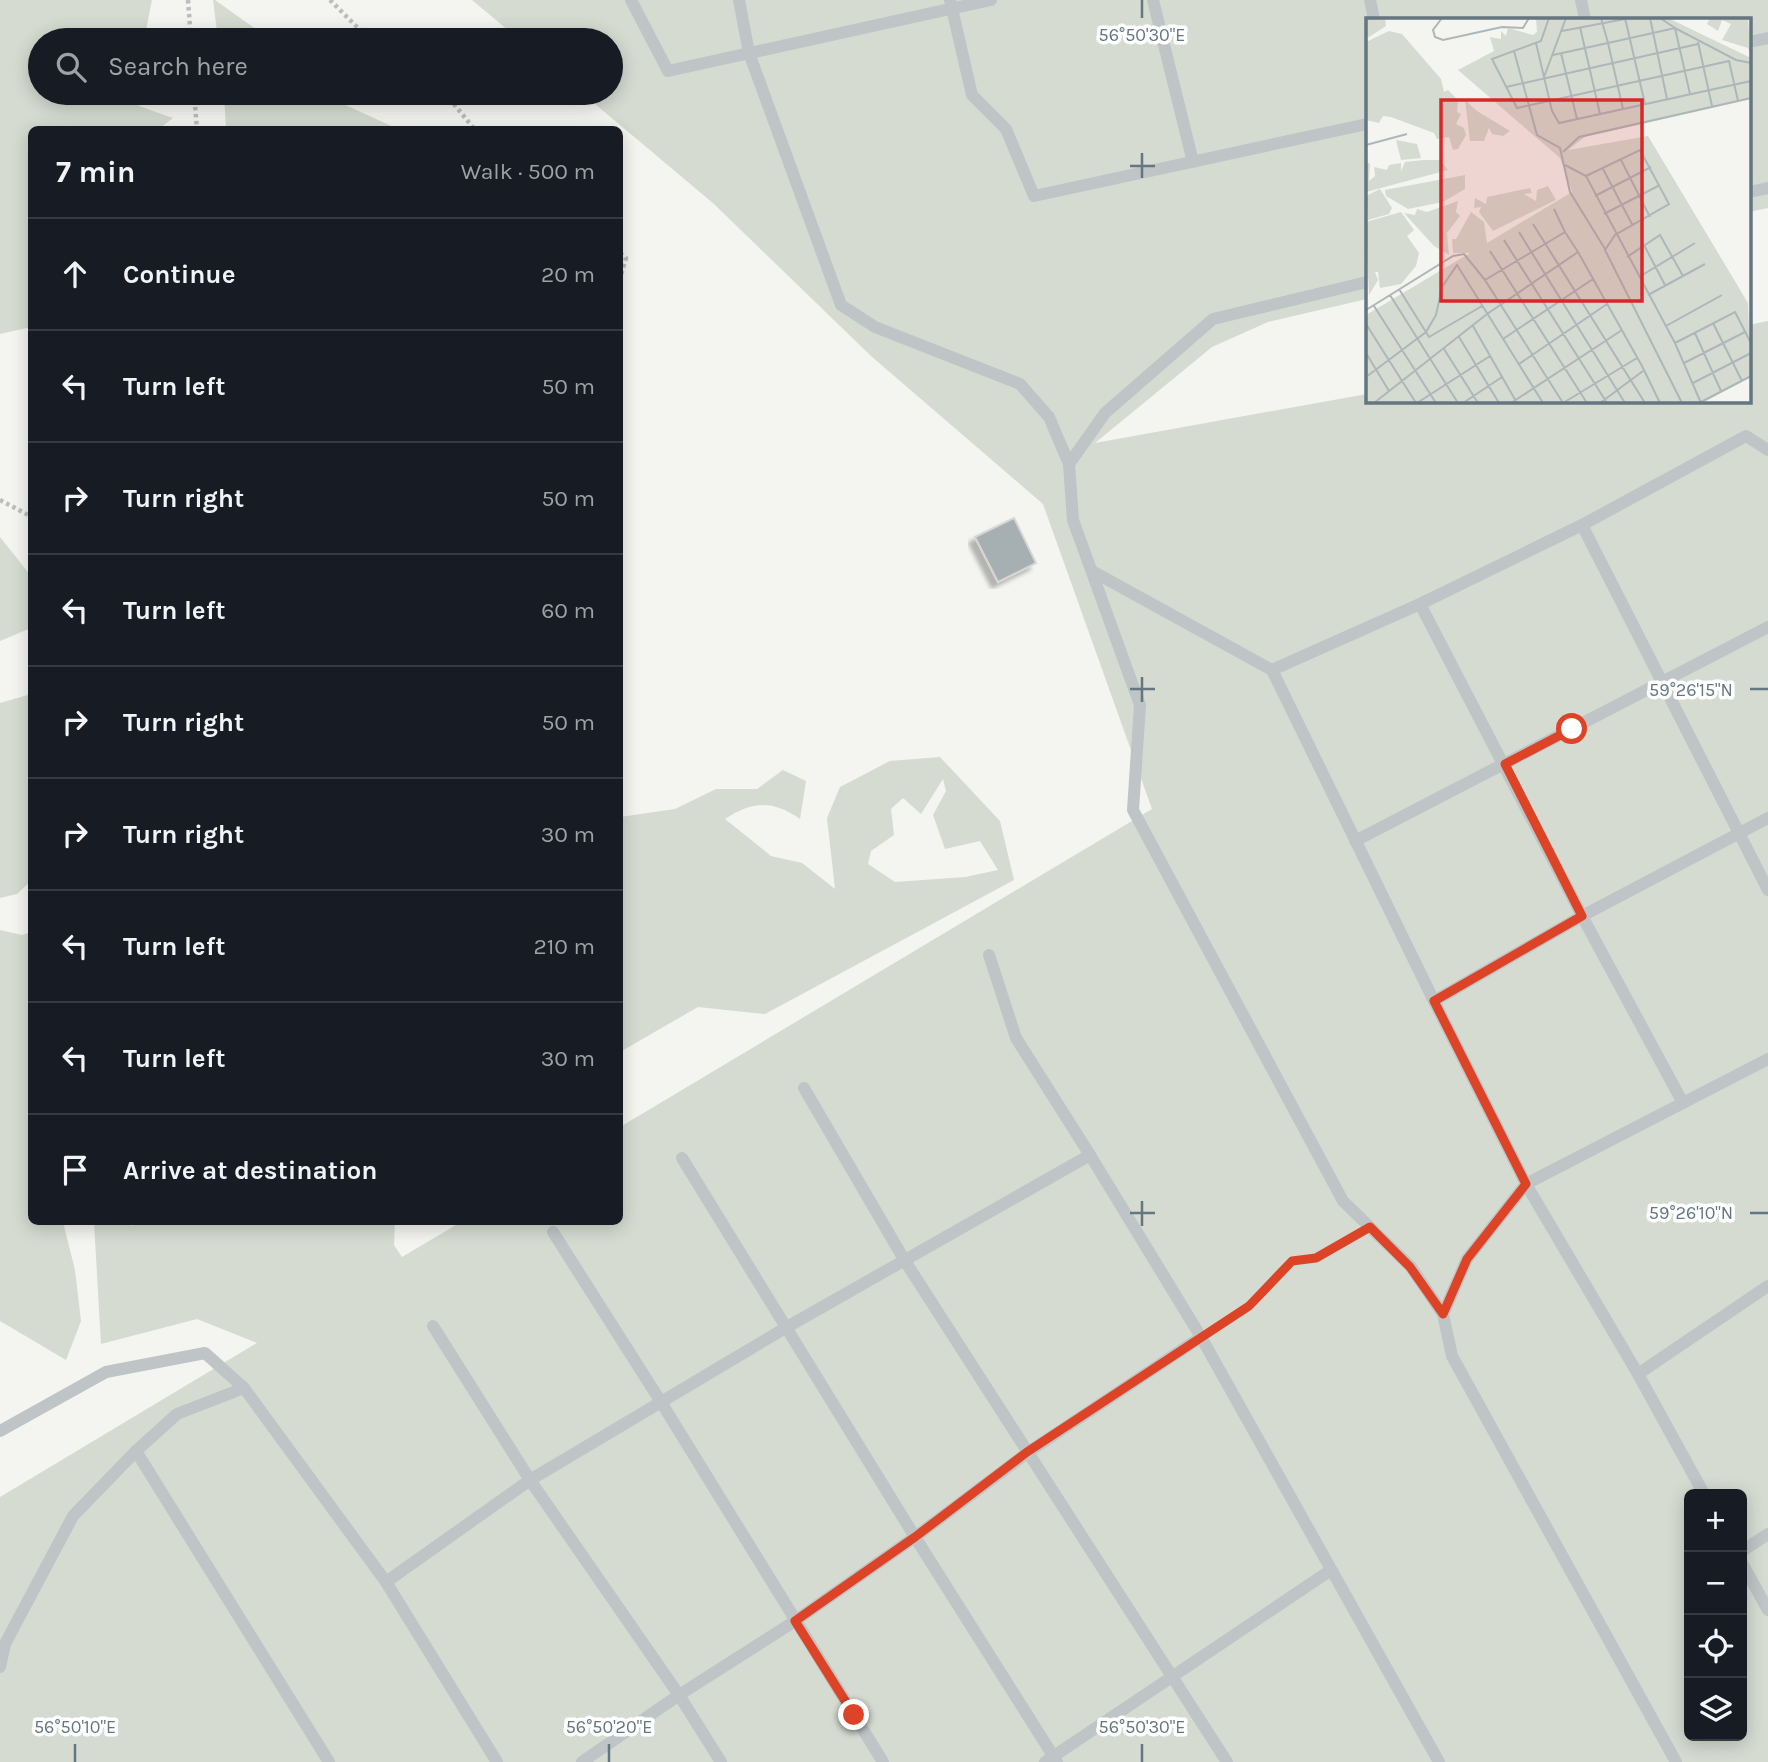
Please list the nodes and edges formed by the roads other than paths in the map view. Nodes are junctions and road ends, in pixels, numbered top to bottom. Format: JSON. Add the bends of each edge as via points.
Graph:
{"nodes":[{"id":1,"x":631,"y":0,"type":"edge"},
{"id":2,"x":739,"y":0,"type":"edge"},
{"id":3,"x":991,"y":0,"type":"edge"},
{"id":4,"x":1153,"y":0,"type":"edge"},
{"id":5,"x":1370,"y":0,"type":"edge"},
{"id":6,"x":1581,"y":0,"type":"edge"},
{"id":7,"x":951,"y":4,"type":"edge"},
{"id":8,"x":1374,"y":18,"type":"edge"},
{"id":9,"x":1585,"y":18,"type":"edge"},
{"id":10,"x":1768,"y":38,"type":"edge"},
{"id":11,"x":1750,"y":42,"type":"edge"},
{"id":12,"x":749,"y":53,"type":"junction"},
{"id":13,"x":1366,"y":124,"type":"edge"},
{"id":14,"x":1193,"y":162,"type":"junction"},
{"id":15,"x":1768,"y":188,"type":"edge"},
{"id":16,"x":1750,"y":192,"type":"edge"},
{"id":17,"x":1366,"y":282,"type":"edge"},
{"id":18,"x":1768,"y":450,"type":"edge"},
{"id":19,"x":1069,"y":464,"type":"junction"},
{"id":20,"x":1582,"y":525,"type":"junction"},
{"id":21,"x":1092,"y":571,"type":"junction"},
{"id":22,"x":1420,"y":604,"type":"junction"},
{"id":23,"x":1768,"y":627,"type":"edge"},
{"id":24,"x":1272,"y":670,"type":"junction"},
{"id":25,"x":1661,"y":683,"type":"junction"},
{"id":26,"x":1505,"y":764,"type":"junction"},
{"id":27,"x":1768,"y":818,"type":"edge"},
{"id":28,"x":1740,"y":832,"type":"junction"},
{"id":29,"x":1355,"y":841,"type":"junction"},
{"id":30,"x":1768,"y":890,"type":"edge"},
{"id":31,"x":1582,"y":916,"type":"junction"},
{"id":32,"x":989,"y":955,"type":"dead end"},
{"id":33,"x":1434,"y":1001,"type":"junction"},
{"id":34,"x":1768,"y":1059,"type":"edge"},
{"id":35,"x":804,"y":1088,"type":"dead end"},
{"id":36,"x":1683,"y":1103,"type":"junction"},
{"id":37,"x":1090,"y":1155,"type":"junction"},
{"id":38,"x":682,"y":1158,"type":"dead end"},
{"id":39,"x":1526,"y":1184,"type":"junction"},
{"id":40,"x":553,"y":1232,"type":"dead end"},
{"id":41,"x":905,"y":1261,"type":"junction"},
{"id":42,"x":1768,"y":1286,"type":"edge"},
{"id":43,"x":1443,"y":1314,"type":"junction"},
{"id":44,"x":433,"y":1326,"type":"dead end"},
{"id":45,"x":787,"y":1327,"type":"junction"},
{"id":46,"x":1201,"y":1337,"type":"junction"},
{"id":47,"x":1638,"y":1374,"type":"junction"},
{"id":48,"x":244,"y":1388,"type":"junction"},
{"id":49,"x":661,"y":1402,"type":"junction"},
{"id":50,"x":0,"y":1431,"type":"edge"},
{"id":51,"x":136,"y":1451,"type":"junction"},
{"id":52,"x":1027,"y":1452,"type":"junction"},
{"id":53,"x":530,"y":1480,"type":"junction"},
{"id":54,"x":1701,"y":1489,"type":"edge"},
{"id":55,"x":1768,"y":1534,"type":"edge"},
{"id":56,"x":915,"y":1537,"type":"junction"},
{"id":57,"x":1747,"y":1547,"type":"edge"},
{"id":58,"x":1331,"y":1570,"type":"junction"},
{"id":59,"x":1747,"y":1572,"type":"edge"},
{"id":60,"x":386,"y":1582,"type":"junction"},
{"id":61,"x":1768,"y":1610,"type":"edge"},
{"id":62,"x":795,"y":1621,"type":"junction"},
{"id":63,"x":0,"y":1667,"type":"edge"},
{"id":64,"x":1172,"y":1677,"type":"junction"},
{"id":65,"x":680,"y":1695,"type":"junction"},
{"id":66,"x":1052,"y":1760,"type":"edge"},
{"id":67,"x":329,"y":1762,"type":"edge"},
{"id":68,"x":497,"y":1762,"type":"edge"},
{"id":69,"x":582,"y":1762,"type":"edge"},
{"id":70,"x":721,"y":1762,"type":"edge"},
{"id":71,"x":883,"y":1762,"type":"edge"},
{"id":72,"x":1227,"y":1762,"type":"edge"},
{"id":73,"x":1439,"y":1762,"type":"edge"},
{"id":74,"x":1676,"y":1762,"type":"edge"}],
"edges":[{"from":1,"to":12,"type":"lane","via":[[667,71]]},
{"from":2,"to":12,"type":"lane"},
{"from":3,"to":7,"type":"lane"},
{"from":4,"to":14,"type":"lane"},
{"from":5,"to":8,"type":"lane"},
{"from":6,"to":9,"type":"lane"},
{"from":7,"to":12,"type":"lane"},
{"from":7,"to":14,"type":"lane","via":[[972,95],[1006,129],[1034,196]]},
{"from":10,"to":11,"type":"lane"},
{"from":12,"to":19,"type":"lane","via":[[841,305],[875,327],[1020,384],[1049,417]]},
{"from":13,"to":14,"type":"lane"},
{"from":15,"to":16,"type":"lane"},
{"from":17,"to":19,"type":"lane","via":[[1213,319],[1105,413]]},
{"from":18,"to":20,"type":"lane","via":[[1746,436]]},
{"from":19,"to":21,"type":"lane","via":[[1073,520]]},
{"from":20,"to":22,"type":"lane"},
{"from":20,"to":25,"type":"lane"},
{"from":21,"to":24,"type":"lane"},
{"from":21,"to":43,"type":"lane","via":[[1140,705],[1133,810],[1343,1200],[1410,1267]]},
{"from":22,"to":24,"type":"lane"},
{"from":22,"to":26,"type":"lane"},
{"from":23,"to":25,"type":"lane"},
{"from":24,"to":29,"type":"lane"},
{"from":25,"to":26,"type":"lane"},
{"from":25,"to":28,"type":"lane"},
{"from":26,"to":29,"type":"lane"},
{"from":26,"to":31,"type":"lane"},
{"from":27,"to":28,"type":"lane"},
{"from":28,"to":30,"type":"lane"},
{"from":28,"to":31,"type":"lane"},
{"from":29,"to":33,"type":"lane"},
{"from":31,"to":33,"type":"lane"},
{"from":31,"to":36,"type":"lane"},
{"from":32,"to":37,"type":"lane","via":[[1016,1038]]},
{"from":33,"to":39,"type":"lane"},
{"from":34,"to":36,"type":"lane"},
{"from":35,"to":41,"type":"lane"},
{"from":36,"to":39,"type":"lane"},
{"from":37,"to":41,"type":"lane"},
{"from":37,"to":46,"type":"lane"},
{"from":38,"to":45,"type":"lane"},
{"from":39,"to":43,"type":"lane","via":[[1467,1259]]},
{"from":39,"to":47,"type":"lane"},
{"from":40,"to":49,"type":"lane"},
{"from":41,"to":45,"type":"lane"},
{"from":41,"to":52,"type":"lane"},
{"from":42,"to":47,"type":"lane"},
{"from":43,"to":74,"type":"lane","via":[[1452,1356]]},
{"from":44,"to":53,"type":"lane"},
{"from":45,"to":49,"type":"lane"},
{"from":45,"to":56,"type":"lane"},
{"from":46,"to":52,"type":"lane"},
{"from":46,"to":58,"type":"lane"},
{"from":47,"to":54,"type":"lane"},
{"from":48,"to":50,"type":"lane","via":[[205,1353],[106,1372]]},
{"from":48,"to":51,"type":"lane","via":[[177,1414]]},
{"from":48,"to":60,"type":"lane"},
{"from":49,"to":53,"type":"lane"},
{"from":49,"to":62,"type":"lane"},
{"from":51,"to":63,"type":"lane","via":[[73,1516],[5,1644]]},
{"from":51,"to":67,"type":"lane"},
{"from":52,"to":56,"type":"lane"},
{"from":52,"to":64,"type":"lane"},
{"from":53,"to":60,"type":"lane"},
{"from":53,"to":65,"type":"lane"},
{"from":55,"to":57,"type":"lane"},
{"from":56,"to":62,"type":"lane"},
{"from":56,"to":66,"type":"lane"},
{"from":58,"to":64,"type":"lane"},
{"from":58,"to":73,"type":"lane"},
{"from":59,"to":61,"type":"lane"},
{"from":60,"to":68,"type":"lane"},
{"from":62,"to":65,"type":"lane"},
{"from":62,"to":71,"type":"lane"},
{"from":64,"to":66,"type":"lane"},
{"from":64,"to":72,"type":"lane"},
{"from":65,"to":69,"type":"lane"},
{"from":65,"to":70,"type":"lane"}]}
